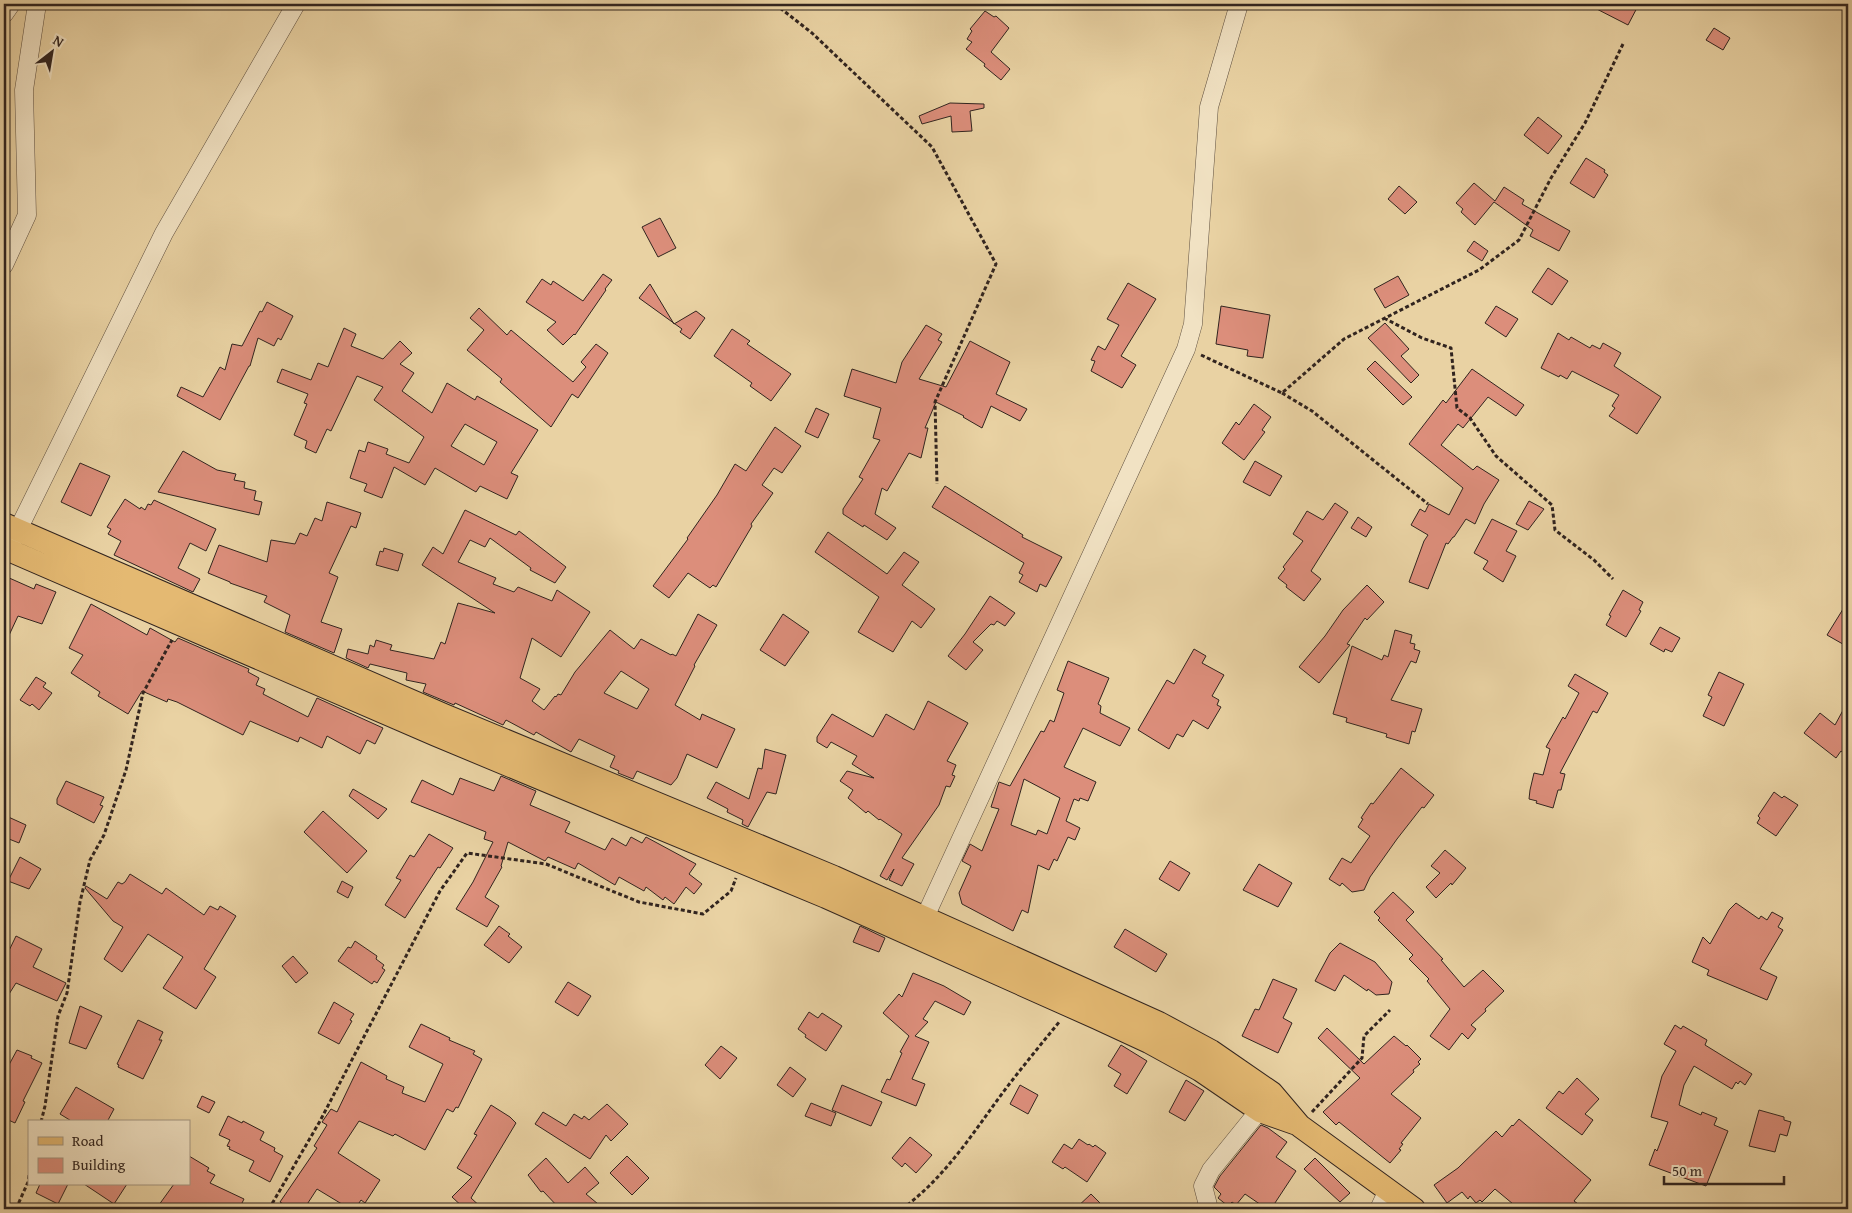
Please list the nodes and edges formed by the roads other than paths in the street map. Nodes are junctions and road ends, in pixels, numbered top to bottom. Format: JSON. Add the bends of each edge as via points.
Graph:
{"nodes":[{"id":1,"x":11,"y":4,"type":"edge"},
{"id":2,"x":37,"y":4,"type":"edge"},
{"id":3,"x":296,"y":4,"type":"edge"},
{"id":4,"x":1239,"y":4,"type":"edge"},
{"id":5,"x":4,"y":14,"type":"edge"},
{"id":6,"x":4,"y":265,"type":"edge"},
{"id":7,"x":8,"y":538,"type":"edge"},
{"id":8,"x":920,"y":928,"type":"junction"},
{"id":9,"x":1266,"y":1102,"type":"junction"},
{"id":10,"x":1383,"y":1200,"type":"edge"},
{"id":11,"x":1209,"y":1209,"type":"edge"},
{"id":12,"x":1414,"y":1209,"type":"edge"}],
"edges":[{"from":1,"to":5,"type":"street"},
{"from":2,"to":6,"type":"street","via":[[24,90],[27,215]]},
{"from":3,"to":7,"type":"street","via":[[164,233]]},
{"from":4,"to":8,"type":"street","via":[[1209,107],[1193,324],[1186,348]]},
{"from":7,"to":8,"type":"main road","via":[[181,624],[436,735],[826,897]]},
{"from":7,"to":8,"type":"main road","via":[[834,877]]},
{"from":8,"to":9,"type":"main road","via":[[1071,1007],[1149,1042]]},
{"from":8,"to":9,"type":"main road","via":[[1159,1023],[1210,1051]]},
{"from":9,"to":10,"type":"main road","via":[[1300,1126]]},
{"from":9,"to":11,"type":"street","via":[[1211,1170],[1203,1186]]},
{"from":10,"to":12,"type":"main road"}]}
